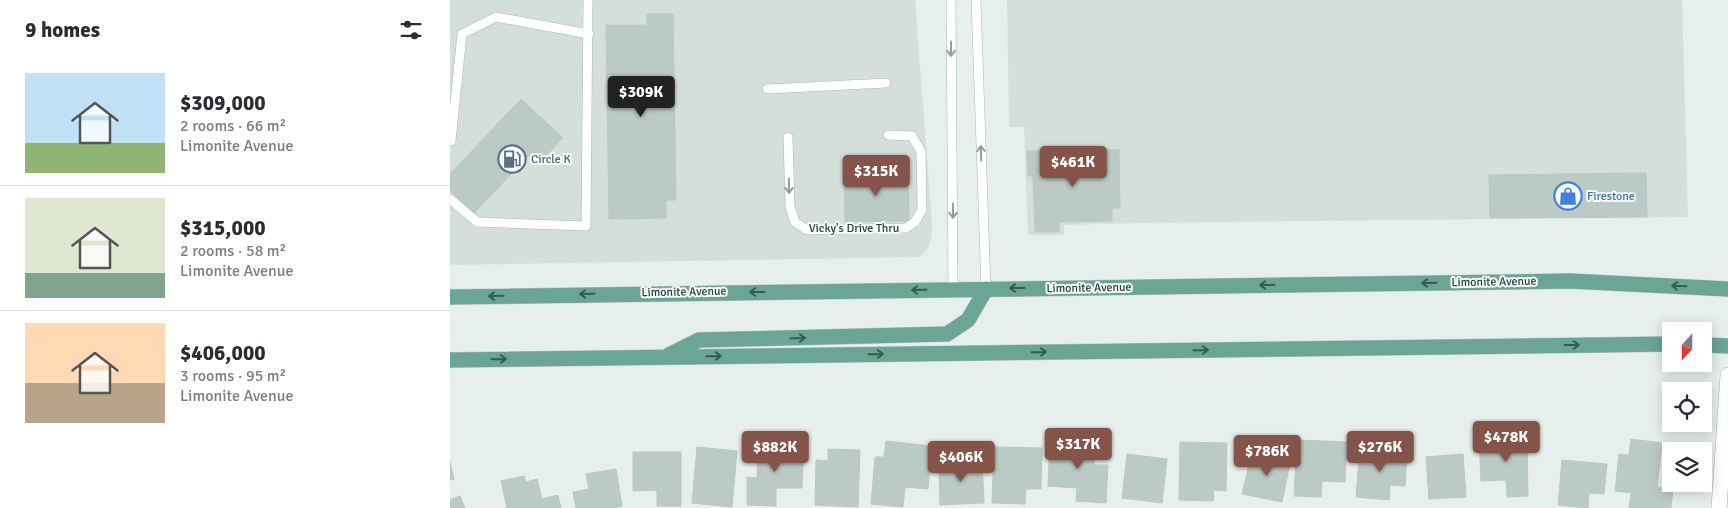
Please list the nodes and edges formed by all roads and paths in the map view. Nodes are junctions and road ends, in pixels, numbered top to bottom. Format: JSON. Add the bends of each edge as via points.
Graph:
{"nodes":[{"id":1,"x":588,"y":0,"type":"edge"},
{"id":2,"x":951,"y":0,"type":"edge"},
{"id":3,"x":976,"y":0,"type":"edge"},
{"id":4,"x":589,"y":34,"type":"junction"},
{"id":5,"x":886,"y":83,"type":"dead end"},
{"id":6,"x":767,"y":89,"type":"dead end"},
{"id":7,"x":888,"y":135,"type":"dead end"},
{"id":8,"x":788,"y":137,"type":"dead end"},
{"id":9,"x":450,"y":142,"type":"edge"},
{"id":10,"x":450,"y":199,"type":"edge"},
{"id":11,"x":986,"y":289,"type":"junction"},
{"id":12,"x":1728,"y":289,"type":"edge"},
{"id":13,"x":953,"y":290,"type":"junction"},
{"id":14,"x":450,"y":297,"type":"edge"},
{"id":15,"x":1662,"y":344,"type":"edge"},
{"id":16,"x":1712,"y":345,"type":"edge"},
{"id":17,"x":1728,"y":346,"type":"edge"},
{"id":18,"x":665,"y":356,"type":"junction"},
{"id":19,"x":450,"y":360,"type":"edge"},
{"id":20,"x":1728,"y":375,"type":"edge"},
{"id":21,"x":1719,"y":508,"type":"edge"}],
"edges":[{"from":1,"to":4,"type":"lane"},
{"from":2,"to":13,"type":"lane","one_way":true},
{"from":11,"to":3,"type":"lane","one_way":true},
{"from":4,"to":9,"type":"lane","via":[[496,17],[462,34]]},
{"from":4,"to":10,"type":"lane","via":[[586,226],[477,222]]},
{"from":5,"to":6,"type":"lane"},
{"from":8,"to":7,"type":"lane","name":"Vicky's Drive Thru","one_way":true,"via":[[790,207],[795,222],[807,230],[906,228],[915,222],[922,210],[921,151],[912,136]]},
{"from":12,"to":11,"type":"main road","name":"Limonite Avenue","one_way":true,"via":[[1570,281]]},
{"from":11,"to":13,"type":"main road","name":"Limonite Avenue"},
{"from":18,"to":11,"type":"main road","one_way":true,"via":[[699,340],[947,334],[968,320]]},
{"from":13,"to":14,"type":"main road","name":"Limonite Avenue","one_way":true},
{"from":18,"to":15,"type":"main road","one_way":true},
{"from":16,"to":17,"type":"main road"},
{"from":19,"to":18,"type":"main road","one_way":true},
{"from":20,"to":21,"type":"street"}]}
